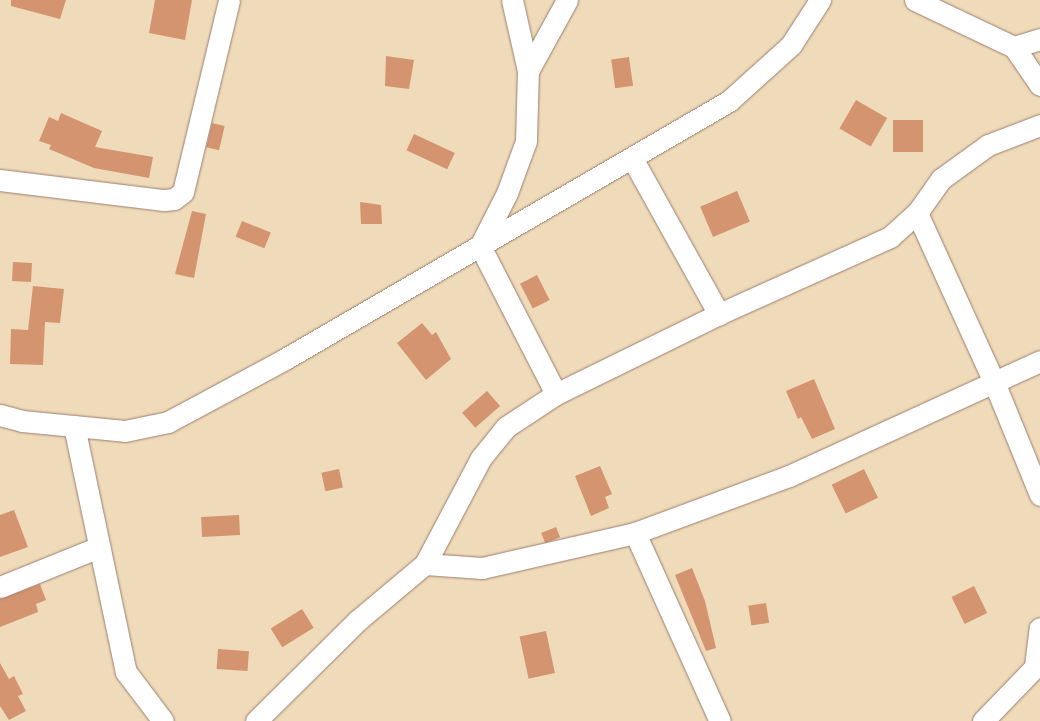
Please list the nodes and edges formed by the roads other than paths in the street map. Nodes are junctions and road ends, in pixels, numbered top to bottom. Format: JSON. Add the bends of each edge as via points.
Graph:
{"nodes":[{"id":1,"x":228,"y":0,"type":"edge"},
{"id":2,"x":512,"y":0,"type":"edge"},
{"id":3,"x":567,"y":0,"type":"edge"},
{"id":4,"x":820,"y":0,"type":"edge"},
{"id":5,"x":914,"y":0,"type":"edge"},
{"id":6,"x":1040,"y":39,"type":"edge"},
{"id":7,"x":1014,"y":47,"type":"junction"},
{"id":8,"x":528,"y":71,"type":"junction"},
{"id":9,"x":1040,"y":85,"type":"edge"},
{"id":10,"x":1040,"y":125,"type":"edge"},
{"id":11,"x":632,"y":158,"type":"junction"},
{"id":12,"x":0,"y":180,"type":"edge"},
{"id":13,"x":917,"y":213,"type":"junction"},
{"id":14,"x":480,"y":246,"type":"junction"},
{"id":15,"x":719,"y":314,"type":"junction"},
{"id":16,"x":1040,"y":361,"type":"edge"},
{"id":17,"x":994,"y":382,"type":"junction"},
{"id":18,"x":556,"y":394,"type":"junction"},
{"id":19,"x":0,"y":415,"type":"edge"},
{"id":20,"x":22,"y":421,"type":"junction"},
{"id":21,"x":74,"y":426,"type":"junction"},
{"id":22,"x":0,"y":430,"type":"edge"},
{"id":23,"x":1040,"y":494,"type":"edge"},
{"id":24,"x":635,"y":533,"type":"junction"},
{"id":25,"x":99,"y":547,"type":"junction"},
{"id":26,"x":425,"y":564,"type":"junction"},
{"id":27,"x":0,"y":587,"type":"edge"},
{"id":28,"x":1040,"y":628,"type":"edge"},
{"id":29,"x":1038,"y":664,"type":"edge"},
{"id":30,"x":262,"y":718,"type":"edge"},
{"id":31,"x":164,"y":721,"type":"edge"},
{"id":32,"x":720,"y":721,"type":"edge"},
{"id":33,"x":983,"y":721,"type":"edge"}],
"edges":[{"from":1,"to":12,"type":"street","via":[[186,182],[179,196],[164,200]]},
{"from":2,"to":8,"type":"street"},
{"from":3,"to":8,"type":"street"},
{"from":4,"to":11,"type":"street","via":[[791,45],[766,72],[730,101]]},
{"from":5,"to":7,"type":"street"},
{"from":6,"to":7,"type":"street"},
{"from":7,"to":9,"type":"street"},
{"from":8,"to":14,"type":"street","via":[[526,141],[507,192]]},
{"from":10,"to":13,"type":"street","via":[[988,146],[942,179]]},
{"from":11,"to":14,"type":"street"},
{"from":11,"to":15,"type":"street"},
{"from":13,"to":15,"type":"street","via":[[890,237]]},
{"from":13,"to":17,"type":"street"},
{"from":14,"to":18,"type":"street"},
{"from":14,"to":21,"type":"street","via":[[285,359],[168,422],[126,431]]},
{"from":15,"to":18,"type":"street"},
{"from":16,"to":17,"type":"street"},
{"from":17,"to":23,"type":"street"},
{"from":17,"to":24,"type":"street","via":[[789,476]]},
{"from":18,"to":26,"type":"street","via":[[506,427],[481,458]]},
{"from":19,"to":20,"type":"street"},
{"from":20,"to":21,"type":"street"},
{"from":20,"to":22,"type":"street"},
{"from":21,"to":25,"type":"street"},
{"from":24,"to":26,"type":"street","via":[[482,568]]},
{"from":24,"to":32,"type":"street"},
{"from":25,"to":27,"type":"street"},
{"from":25,"to":31,"type":"street","via":[[126,672]]},
{"from":26,"to":30,"type":"street","via":[[357,621]]},
{"from":28,"to":29,"type":"street"},
{"from":29,"to":33,"type":"street"}]}
